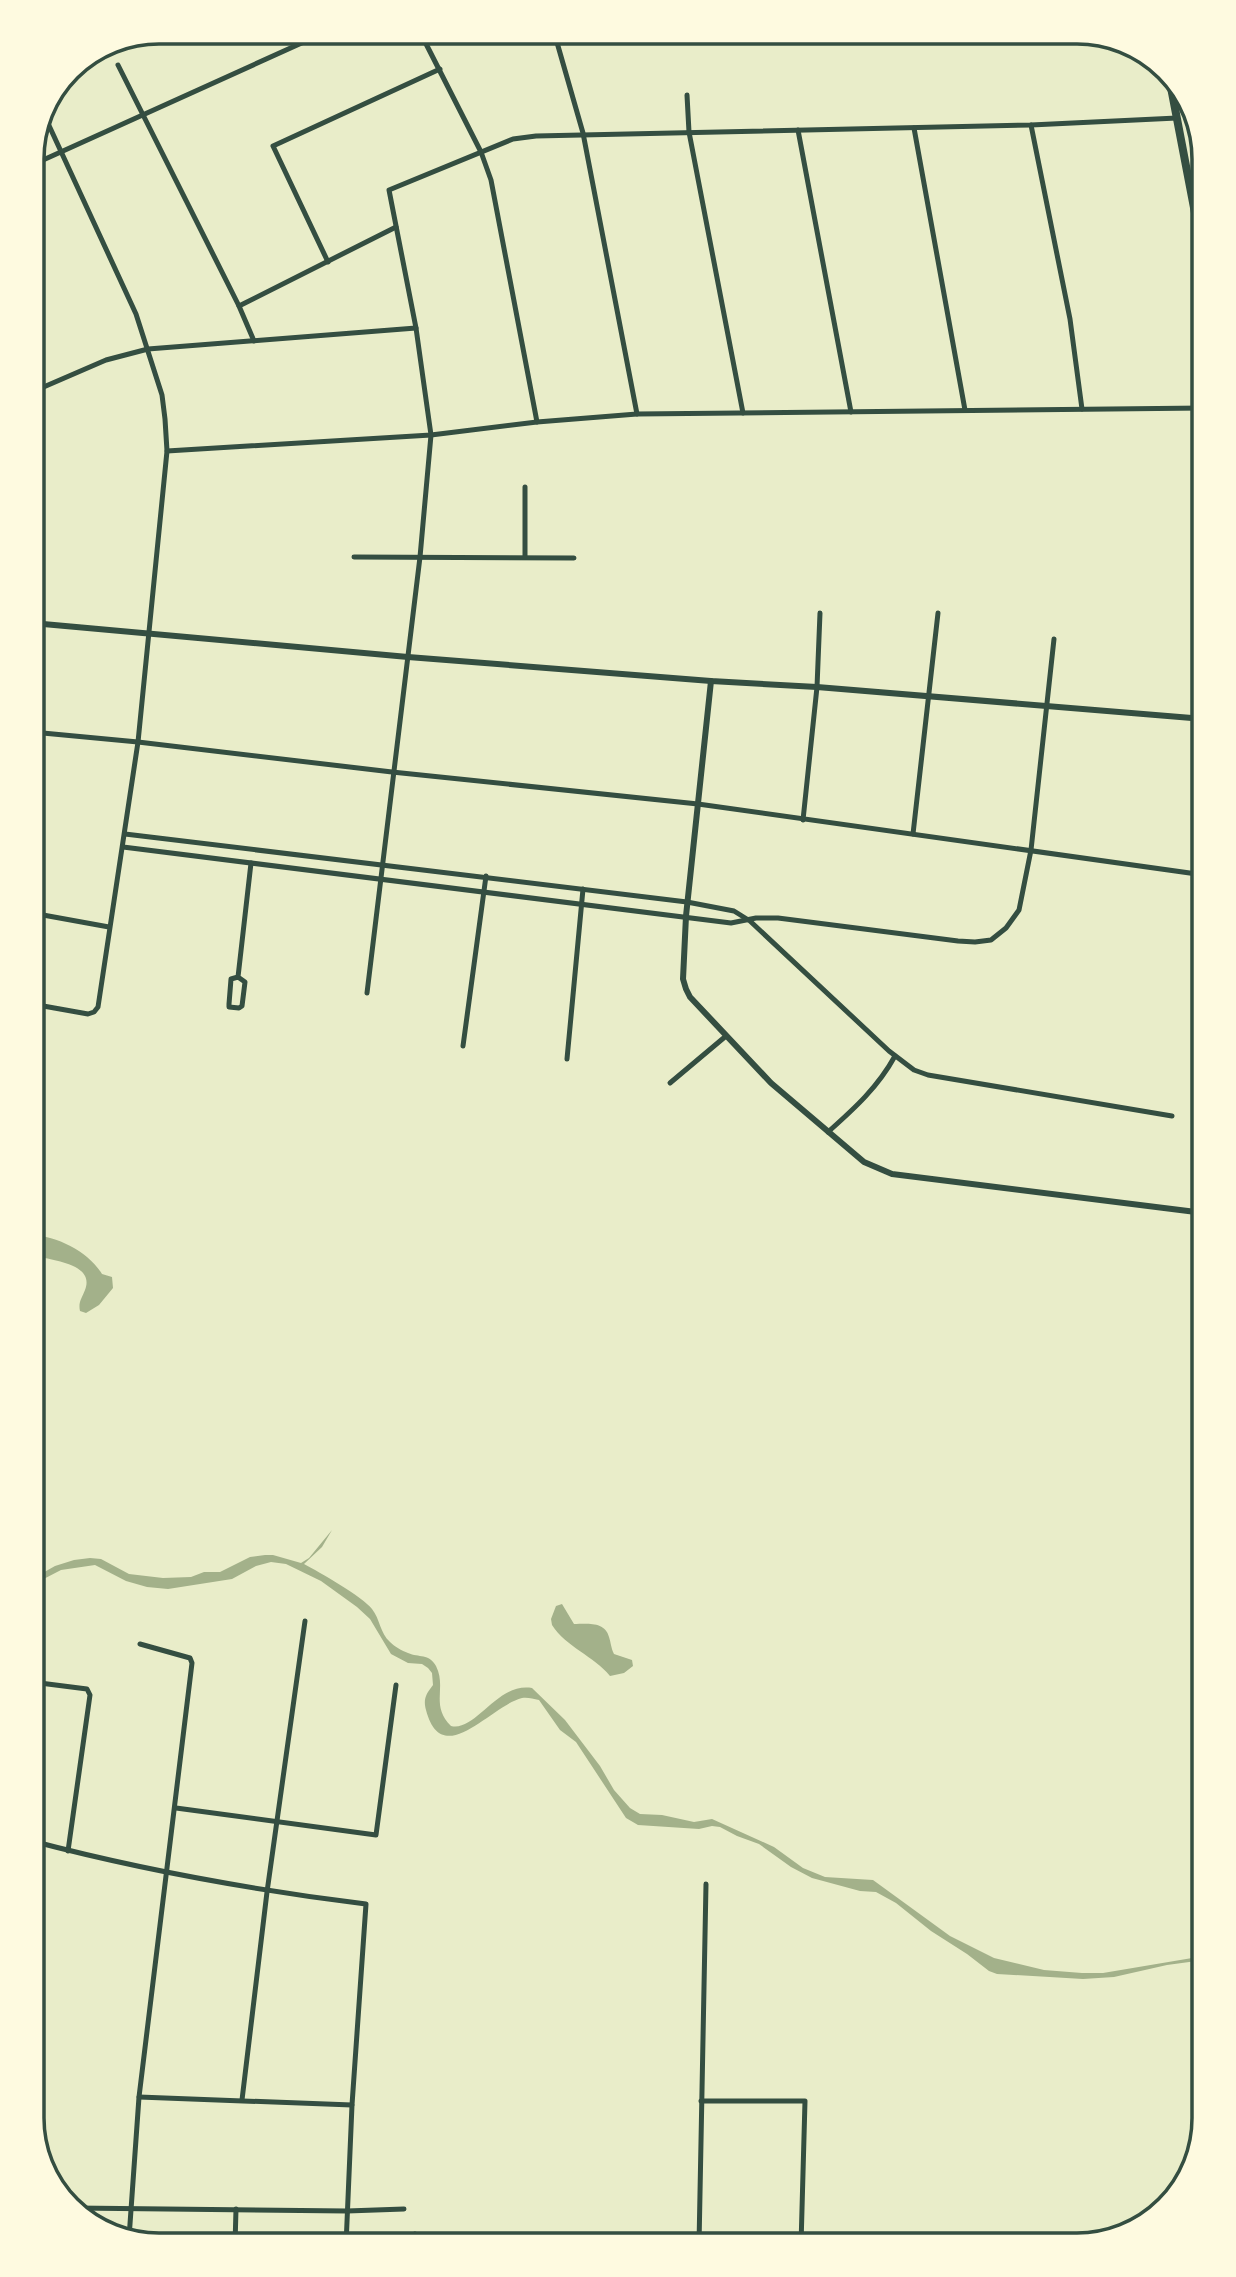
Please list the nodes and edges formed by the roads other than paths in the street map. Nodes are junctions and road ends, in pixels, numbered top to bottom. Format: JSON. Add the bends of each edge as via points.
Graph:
{"nodes":[{"id":1,"x":299,"y":44,"type":"edge"},
{"id":2,"x":426,"y":44,"type":"edge"},
{"id":3,"x":557,"y":44,"type":"edge"},
{"id":4,"x":118,"y":65,"type":"dead end"},
{"id":5,"x":440,"y":69,"type":"junction"},
{"id":6,"x":687,"y":94,"type":"dead end"},
{"id":7,"x":1172,"y":94,"type":"edge"},
{"id":8,"x":143,"y":114,"type":"junction"},
{"id":9,"x":1177,"y":118,"type":"junction"},
{"id":10,"x":1031,"y":125,"type":"junction"},
{"id":11,"x":49,"y":126,"type":"edge"},
{"id":12,"x":914,"y":128,"type":"junction"},
{"id":13,"x":798,"y":130,"type":"junction"},
{"id":14,"x":689,"y":132,"type":"junction"},
{"id":15,"x":583,"y":133,"type":"junction"},
{"id":16,"x":61,"y":151,"type":"junction"},
{"id":17,"x":481,"y":152,"type":"junction"},
{"id":18,"x":44,"y":159,"type":"edge"},
{"id":19,"x":1192,"y":194,"type":"edge"},
{"id":20,"x":396,"y":227,"type":"junction"},
{"id":21,"x":328,"y":262,"type":"junction"},
{"id":22,"x":239,"y":306,"type":"junction"},
{"id":23,"x":416,"y":328,"type":"junction"},
{"id":24,"x":254,"y":341,"type":"junction"},
{"id":25,"x":148,"y":349,"type":"junction"},
{"id":26,"x":44,"y":387,"type":"edge"},
{"id":27,"x":1192,"y":408,"type":"edge"},
{"id":28,"x":1082,"y":409,"type":"junction"},
{"id":29,"x":965,"y":410,"type":"junction"},
{"id":30,"x":851,"y":412,"type":"junction"},
{"id":31,"x":743,"y":413,"type":"junction"},
{"id":32,"x":637,"y":414,"type":"junction"},
{"id":33,"x":537,"y":422,"type":"junction"},
{"id":34,"x":431,"y":435,"type":"junction"},
{"id":35,"x":167,"y":451,"type":"junction"},
{"id":36,"x":525,"y":487,"type":"dead end"},
{"id":37,"x":354,"y":557,"type":"dead end"},
{"id":38,"x":420,"y":557,"type":"junction"},
{"id":39,"x":525,"y":557,"type":"junction"},
{"id":40,"x":574,"y":558,"type":"dead end"},
{"id":41,"x":820,"y":613,"type":"dead end"},
{"id":42,"x":938,"y":613,"type":"dead end"},
{"id":43,"x":44,"y":624,"type":"edge"},
{"id":44,"x":149,"y":634,"type":"junction"},
{"id":45,"x":1054,"y":639,"type":"dead end"},
{"id":46,"x":408,"y":657,"type":"junction"},
{"id":47,"x":711,"y":681,"type":"junction"},
{"id":48,"x":817,"y":687,"type":"junction"},
{"id":49,"x":928,"y":696,"type":"junction"},
{"id":50,"x":1046,"y":706,"type":"junction"},
{"id":51,"x":1192,"y":718,"type":"edge"},
{"id":52,"x":44,"y":733,"type":"edge"},
{"id":53,"x":138,"y":742,"type":"junction"},
{"id":54,"x":392,"y":772,"type":"junction"},
{"id":55,"x":698,"y":804,"type":"junction"},
{"id":56,"x":803,"y":820,"type":"junction"},
{"id":57,"x":125,"y":834,"type":"junction"},
{"id":58,"x":913,"y":834,"type":"junction"},
{"id":59,"x":123,"y":847,"type":"junction"},
{"id":60,"x":1031,"y":850,"type":"junction"},
{"id":61,"x":251,"y":863,"type":"junction"},
{"id":62,"x":383,"y":863,"type":"junction"},
{"id":63,"x":1192,"y":873,"type":"edge"},
{"id":64,"x":486,"y":876,"type":"junction"},
{"id":65,"x":381,"y":878,"type":"junction"},
{"id":66,"x":583,"y":889,"type":"junction"},
{"id":67,"x":484,"y":892,"type":"junction"},
{"id":68,"x":687,"y":902,"type":"junction"},
{"id":69,"x":581,"y":903,"type":"junction"},
{"id":70,"x":44,"y":915,"type":"edge"},
{"id":71,"x":686,"y":916,"type":"junction"},
{"id":72,"x":750,"y":921,"type":"junction"},
{"id":73,"x":109,"y":927,"type":"junction"},
{"id":74,"x":238,"y":977,"type":"junction"},
{"id":75,"x":367,"y":993,"type":"dead end"},
{"id":76,"x":44,"y":1006,"type":"edge"},
{"id":77,"x":726,"y":1035,"type":"junction"},
{"id":78,"x":463,"y":1046,"type":"dead end"},
{"id":79,"x":895,"y":1056,"type":"junction"},
{"id":80,"x":567,"y":1059,"type":"dead end"},
{"id":81,"x":670,"y":1083,"type":"dead end"},
{"id":82,"x":1172,"y":1116,"type":"dead end"},
{"id":83,"x":828,"y":1132,"type":"junction"},
{"id":84,"x":1192,"y":1211,"type":"edge"},
{"id":85,"x":305,"y":1621,"type":"dead end"},
{"id":86,"x":140,"y":1644,"type":"dead end"},
{"id":87,"x":44,"y":1684,"type":"edge"},
{"id":88,"x":396,"y":1685,"type":"dead end"},
{"id":89,"x":176,"y":1808,"type":"junction"},
{"id":90,"x":277,"y":1822,"type":"junction"},
{"id":91,"x":44,"y":1844,"type":"edge"},
{"id":92,"x":68,"y":1851,"type":"junction"},
{"id":93,"x":167,"y":1874,"type":"junction"},
{"id":94,"x":706,"y":1884,"type":"dead end"},
{"id":95,"x":267,"y":1892,"type":"junction"},
{"id":96,"x":139,"y":2097,"type":"junction"},
{"id":97,"x":242,"y":2100,"type":"junction"},
{"id":98,"x":701,"y":2101,"type":"junction"},
{"id":99,"x":352,"y":2105,"type":"junction"},
{"id":100,"x":87,"y":2208,"type":"edge"},
{"id":101,"x":130,"y":2208,"type":"junction"},
{"id":102,"x":236,"y":2209,"type":"junction"},
{"id":103,"x":404,"y":2209,"type":"dead end"},
{"id":104,"x":347,"y":2211,"type":"junction"},
{"id":105,"x":129,"y":2229,"type":"edge"},
{"id":106,"x":235,"y":2233,"type":"edge"},
{"id":107,"x":346,"y":2233,"type":"edge"},
{"id":108,"x":699,"y":2233,"type":"edge"},
{"id":109,"x":801,"y":2233,"type":"edge"}],
"edges":[{"from":1,"to":8,"type":"street"},
{"from":2,"to":5,"type":"street"},
{"from":3,"to":15,"type":"street"},
{"from":4,"to":8,"type":"street"},
{"from":5,"to":17,"type":"street"},
{"from":5,"to":21,"type":"street","via":[[273,146]]},
{"from":6,"to":14,"type":"street"},
{"from":7,"to":9,"type":"highway"},
{"from":8,"to":16,"type":"street"},
{"from":8,"to":22,"type":"street"},
{"from":9,"to":10,"type":"street"},
{"from":9,"to":19,"type":"highway"},
{"from":10,"to":12,"type":"street"},
{"from":10,"to":28,"type":"street","via":[[1070,319]]},
{"from":11,"to":16,"type":"street"},
{"from":12,"to":13,"type":"street"},
{"from":12,"to":29,"type":"street"},
{"from":13,"to":14,"type":"street"},
{"from":13,"to":30,"type":"street"},
{"from":14,"to":15,"type":"street"},
{"from":14,"to":31,"type":"street"},
{"from":15,"to":17,"type":"street","via":[[513,139]]},
{"from":15,"to":32,"type":"street"},
{"from":16,"to":18,"type":"street"},
{"from":16,"to":25,"type":"street"},
{"from":17,"to":20,"type":"street","via":[[389,190]]},
{"from":17,"to":33,"type":"street","via":[[491,180]]},
{"from":20,"to":21,"type":"street"},
{"from":20,"to":23,"type":"street"},
{"from":21,"to":22,"type":"street"},
{"from":22,"to":24,"type":"street"},
{"from":23,"to":24,"type":"street"},
{"from":23,"to":34,"type":"street"},
{"from":24,"to":25,"type":"street"},
{"from":25,"to":26,"type":"street","via":[[106,360]]},
{"from":25,"to":35,"type":"street","via":[[162,395]]},
{"from":27,"to":28,"type":"street"},
{"from":28,"to":29,"type":"street"},
{"from":29,"to":30,"type":"street"},
{"from":30,"to":31,"type":"street"},
{"from":31,"to":32,"type":"street"},
{"from":32,"to":33,"type":"street"},
{"from":33,"to":34,"type":"street"},
{"from":34,"to":35,"type":"street"},
{"from":34,"to":38,"type":"street"},
{"from":35,"to":44,"type":"street"},
{"from":36,"to":39,"type":"street"},
{"from":37,"to":38,"type":"street"},
{"from":38,"to":39,"type":"street"},
{"from":38,"to":46,"type":"street"},
{"from":39,"to":40,"type":"street"},
{"from":41,"to":48,"type":"street"},
{"from":42,"to":49,"type":"street"},
{"from":43,"to":44,"type":"street"},
{"from":44,"to":46,"type":"street"},
{"from":44,"to":53,"type":"street"},
{"from":45,"to":50,"type":"street"},
{"from":46,"to":47,"type":"street"},
{"from":46,"to":54,"type":"street"},
{"from":47,"to":48,"type":"street"},
{"from":47,"to":55,"type":"street"},
{"from":48,"to":49,"type":"street"},
{"from":48,"to":56,"type":"street"},
{"from":49,"to":50,"type":"street"},
{"from":49,"to":58,"type":"street"},
{"from":50,"to":51,"type":"street"},
{"from":50,"to":60,"type":"street"},
{"from":52,"to":53,"type":"street"},
{"from":53,"to":54,"type":"street"},
{"from":53,"to":57,"type":"street"},
{"from":54,"to":55,"type":"street"},
{"from":54,"to":62,"type":"street"},
{"from":55,"to":56,"type":"street"},
{"from":55,"to":68,"type":"street"},
{"from":56,"to":58,"type":"street"},
{"from":57,"to":59,"type":"street"},
{"from":57,"to":62,"type":"street"},
{"from":58,"to":60,"type":"street"},
{"from":59,"to":61,"type":"street"},
{"from":59,"to":73,"type":"street"},
{"from":60,"to":63,"type":"street"},
{"from":60,"to":72,"type":"street","via":[[1019,910],[991,940],[958,941],[778,918]]},
{"from":61,"to":65,"type":"street"},
{"from":61,"to":74,"type":"street"},
{"from":62,"to":64,"type":"street"},
{"from":62,"to":65,"type":"street"},
{"from":64,"to":66,"type":"street"},
{"from":64,"to":67,"type":"street"},
{"from":65,"to":67,"type":"street"},
{"from":65,"to":75,"type":"street"},
{"from":66,"to":68,"type":"street"},
{"from":66,"to":69,"type":"street"},
{"from":67,"to":69,"type":"street"},
{"from":67,"to":78,"type":"street"},
{"from":68,"to":71,"type":"street"},
{"from":68,"to":72,"type":"street","via":[[734,911]]},
{"from":69,"to":71,"type":"street"},
{"from":69,"to":80,"type":"street"},
{"from":70,"to":73,"type":"street"},
{"from":71,"to":72,"type":"street"},
{"from":71,"to":77,"type":"street","via":[[686,989]]},
{"from":72,"to":79,"type":"street"},
{"from":73,"to":76,"type":"street","via":[[94,1012]]},
{"from":74,"to":74,"type":"street","via":[[231,979],[229,1006],[239,1008],[245,982]]},
{"from":77,"to":81,"type":"street"},
{"from":77,"to":83,"type":"street","via":[[771,1083]]},
{"from":79,"to":82,"type":"street","via":[[928,1075]]},
{"from":79,"to":83,"type":"street","via":[[864,1100]]},
{"from":83,"to":84,"type":"street","via":[[864,1162],[892,1174]]},
{"from":85,"to":90,"type":"street"},
{"from":86,"to":89,"type":"street","via":[[190,1658],[192,1663]]},
{"from":87,"to":92,"type":"street","via":[[87,1689],[90,1695]]},
{"from":88,"to":90,"type":"street","via":[[376,1835]]},
{"from":89,"to":90,"type":"street"},
{"from":89,"to":93,"type":"street"},
{"from":90,"to":95,"type":"street"},
{"from":91,"to":92,"type":"street"},
{"from":92,"to":93,"type":"street"},
{"from":93,"to":95,"type":"street"},
{"from":93,"to":96,"type":"street"},
{"from":94,"to":98,"type":"street"},
{"from":95,"to":97,"type":"street"},
{"from":95,"to":99,"type":"street","via":[[366,1905]]},
{"from":96,"to":97,"type":"street"},
{"from":96,"to":101,"type":"street"},
{"from":97,"to":99,"type":"street"},
{"from":98,"to":108,"type":"street"},
{"from":98,"to":109,"type":"street","via":[[805,2101]]},
{"from":99,"to":104,"type":"street"},
{"from":100,"to":101,"type":"street"},
{"from":101,"to":102,"type":"street"},
{"from":101,"to":105,"type":"street"},
{"from":102,"to":104,"type":"street"},
{"from":102,"to":106,"type":"street"},
{"from":103,"to":104,"type":"street"},
{"from":104,"to":107,"type":"street"}]}
